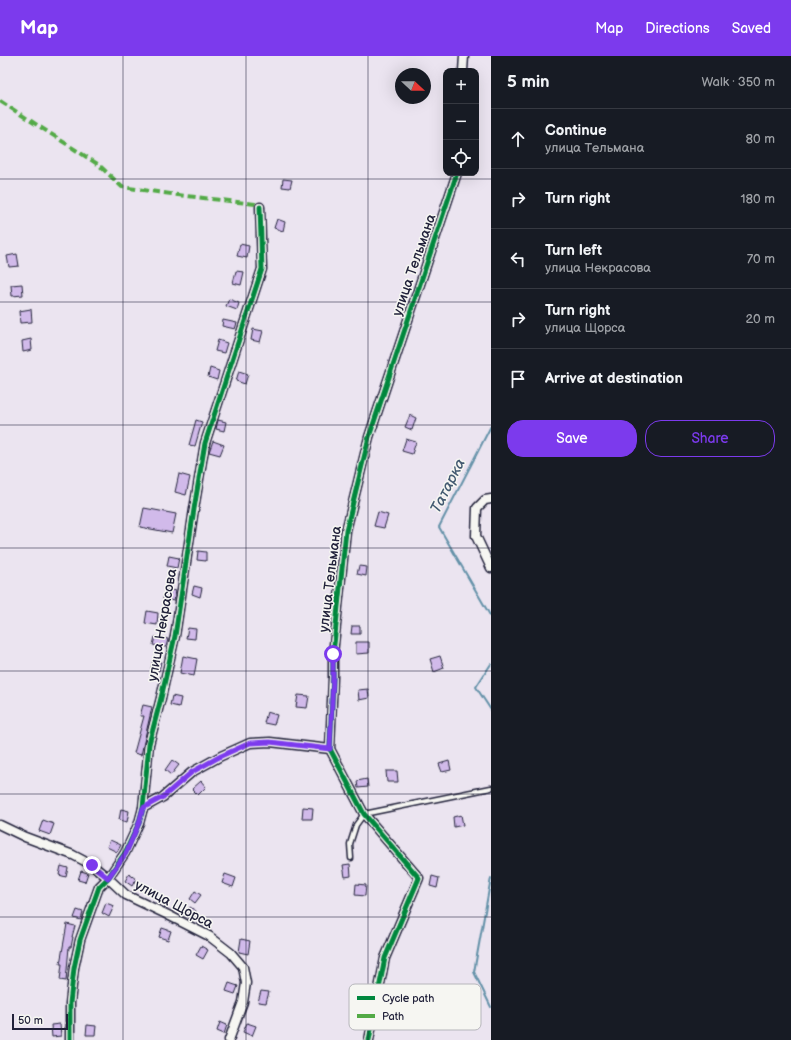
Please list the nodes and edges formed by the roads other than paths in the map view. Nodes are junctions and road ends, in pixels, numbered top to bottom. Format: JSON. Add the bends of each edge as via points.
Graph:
{"nodes":[{"id":1,"x":464,"y":56,"type":"edge"},
{"id":2,"x":464,"y":68,"type":"edge"},
{"id":3,"x":456,"y":176,"type":"edge"},
{"id":4,"x":260,"y":207,"type":"dead end"},
{"id":5,"x":491,"y":499,"type":"edge"},
{"id":6,"x":491,"y":568,"type":"edge"},
{"id":7,"x":330,"y":749,"type":"junction"},
{"id":8,"x":491,"y":788,"type":"edge"},
{"id":9,"x":143,"y":808,"type":"junction"},
{"id":10,"x":364,"y":814,"type":"junction"},
{"id":11,"x":0,"y":825,"type":"edge"},
{"id":12,"x":351,"y":858,"type":"dead end"},
{"id":13,"x":108,"y":878,"type":"junction"},
{"id":14,"x":380,"y":984,"type":"edge"},
{"id":15,"x":371,"y":1030,"type":"edge"},
{"id":16,"x":70,"y":1040,"type":"edge"},
{"id":17,"x":229,"y":1040,"type":"edge"},
{"id":18,"x":369,"y":1040,"type":"edge"}],
"edges":[{"from":1,"to":2,"type":"street"},
{"from":3,"to":7,"type":"street","name":"улица Тельмана","via":[[369,437],[346,531],[333,654]]},
{"from":4,"to":9,"type":"street","name":"улица Некрасова","via":[[262,269],[205,442],[174,636],[149,744]]},
{"from":5,"to":6,"type":"street","via":[[485,500],[477,508],[476,536]]},
{"from":7,"to":9,"type":"street","via":[[270,742],[250,743],[192,772],[163,797]]},
{"from":7,"to":10,"type":"street","name":"улица Тельмана"},
{"from":8,"to":10,"type":"lane"},
{"from":9,"to":13,"type":"street","name":"улица Некрасова","via":[[126,853]]},
{"from":10,"to":12,"type":"lane","via":[[356,825],[350,844]]},
{"from":10,"to":14,"type":"street","name":"улица Тельмана","via":[[419,878],[385,958]]},
{"from":11,"to":13,"type":"street","name":"улица Щорса","via":[[73,855],[92,865]]},
{"from":13,"to":16,"type":"street","name":"улица Некрасова","via":[[99,887],[80,940],[70,1003]]},
{"from":13,"to":17,"type":"street","name":"улица Щорса","via":[[126,895],[209,936],[231,953],[243,967],[246,983],[243,1002]]},
{"from":15,"to":18,"type":"street","name":"улица Тельмана"}]}
